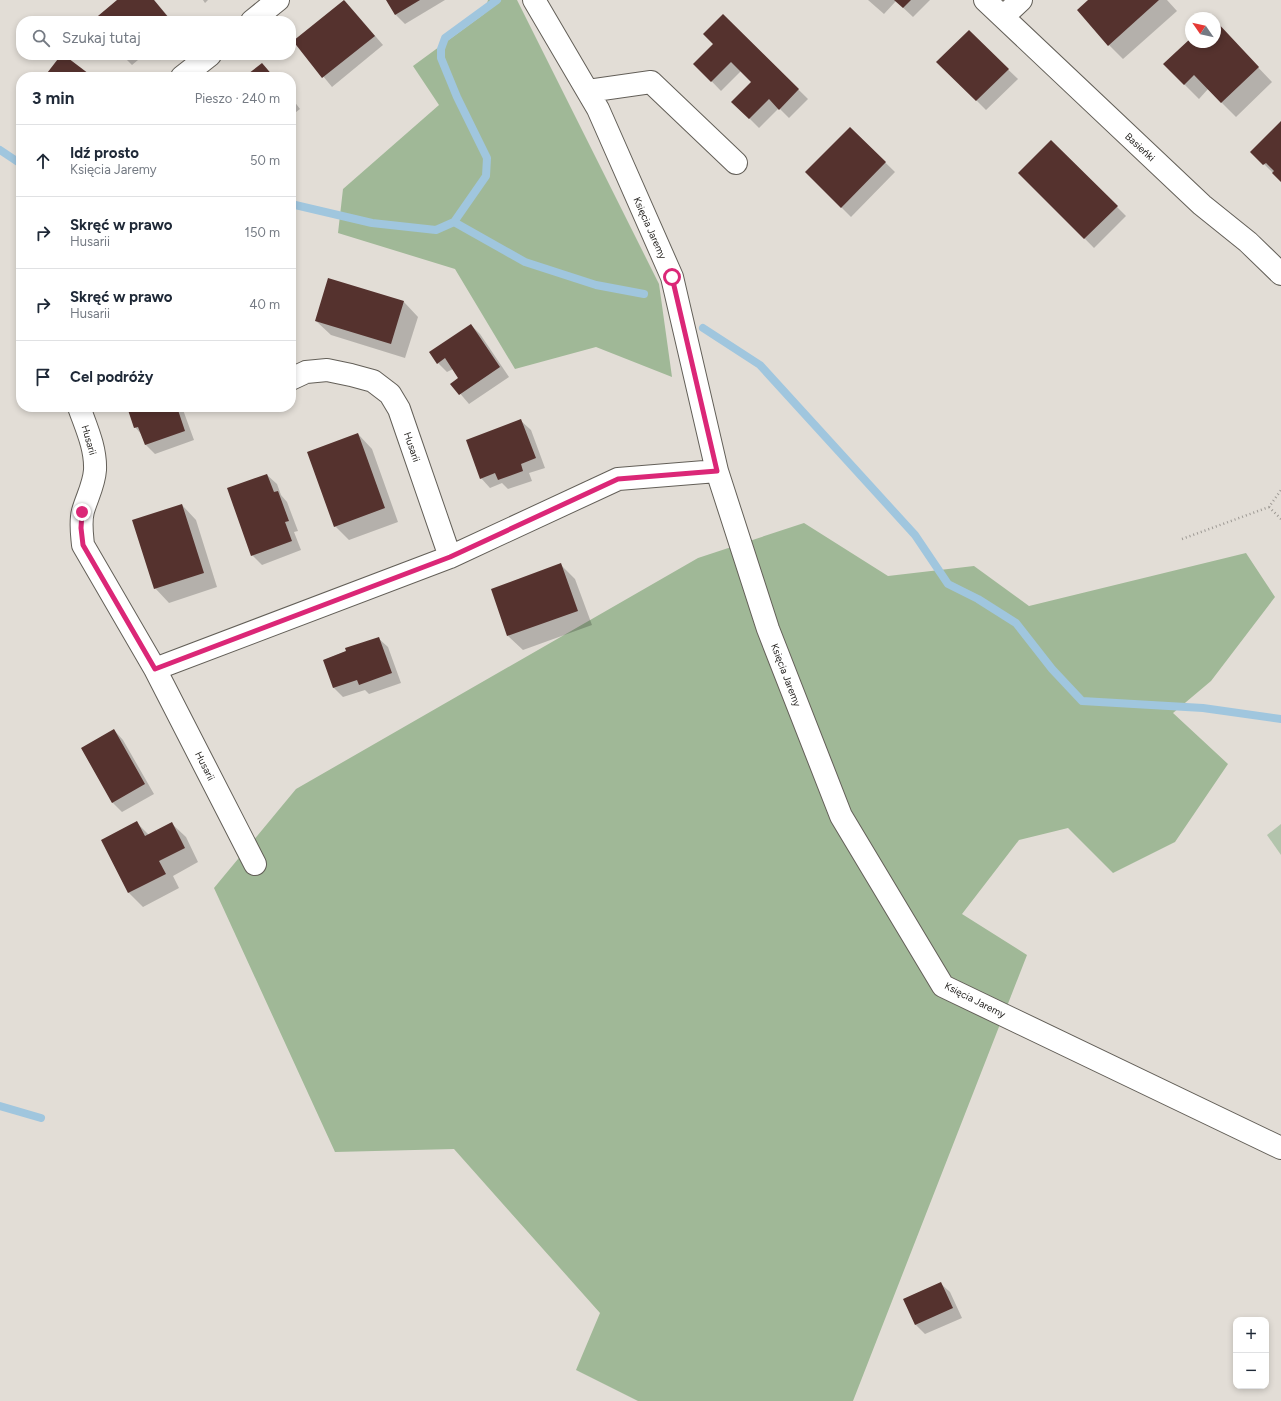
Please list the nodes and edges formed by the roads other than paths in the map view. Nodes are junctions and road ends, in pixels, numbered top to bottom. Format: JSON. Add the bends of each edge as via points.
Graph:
{"nodes":[{"id":1,"x":278,"y":0,"type":"edge"},
{"id":2,"x":534,"y":0,"type":"edge"},
{"id":3,"x":985,"y":0,"type":"edge"},
{"id":4,"x":1022,"y":0,"type":"edge"},
{"id":5,"x":258,"y":16,"type":"edge"},
{"id":6,"x":1002,"y":17,"type":"junction"},
{"id":7,"x":204,"y":60,"type":"edge"},
{"id":8,"x":188,"y":72,"type":"edge"},
{"id":9,"x":588,"y":91,"type":"junction"},
{"id":10,"x":736,"y":163,"type":"dead end"},
{"id":11,"x":1281,"y":274,"type":"edge"},
{"id":12,"x":296,"y":377,"type":"edge"},
{"id":13,"x":81,"y":412,"type":"edge"},
{"id":14,"x":717,"y":471,"type":"junction"},
{"id":15,"x":450,"y":557,"type":"junction"},
{"id":16,"x":155,"y":669,"type":"junction"},
{"id":17,"x":255,"y":864,"type":"dead end"},
{"id":18,"x":1281,"y":1148,"type":"edge"}],
"edges":[{"from":1,"to":5,"type":"street"},
{"from":2,"to":9,"type":"street","name":"Księcia Jaremy"},
{"from":3,"to":6,"type":"street","name":"Basieńki"},
{"from":4,"to":6,"type":"street"},
{"from":6,"to":11,"type":"street","name":"Basieńki","via":[[1202,205],[1248,242]]},
{"from":7,"to":8,"type":"street"},
{"from":9,"to":10,"type":"street","via":[[651,82]]},
{"from":9,"to":14,"type":"street","name":"Księcia Jaremy","via":[[672,277]]},
{"from":12,"to":15,"type":"street","name":"Husarii","via":[[306,372],[327,370],[373,381],[390,394],[399,409]]},
{"from":13,"to":16,"type":"street","name":"Husarii","via":[[93,446],[95,470],[94,482],[82,512],[83,545]]},
{"from":14,"to":15,"type":"street","via":[[618,479]]},
{"from":14,"to":18,"type":"street","name":"Księcia Jaremy","via":[[768,630],[841,816],[943,986]]},
{"from":15,"to":16,"type":"street"},
{"from":16,"to":17,"type":"street","name":"Husarii"}]}
